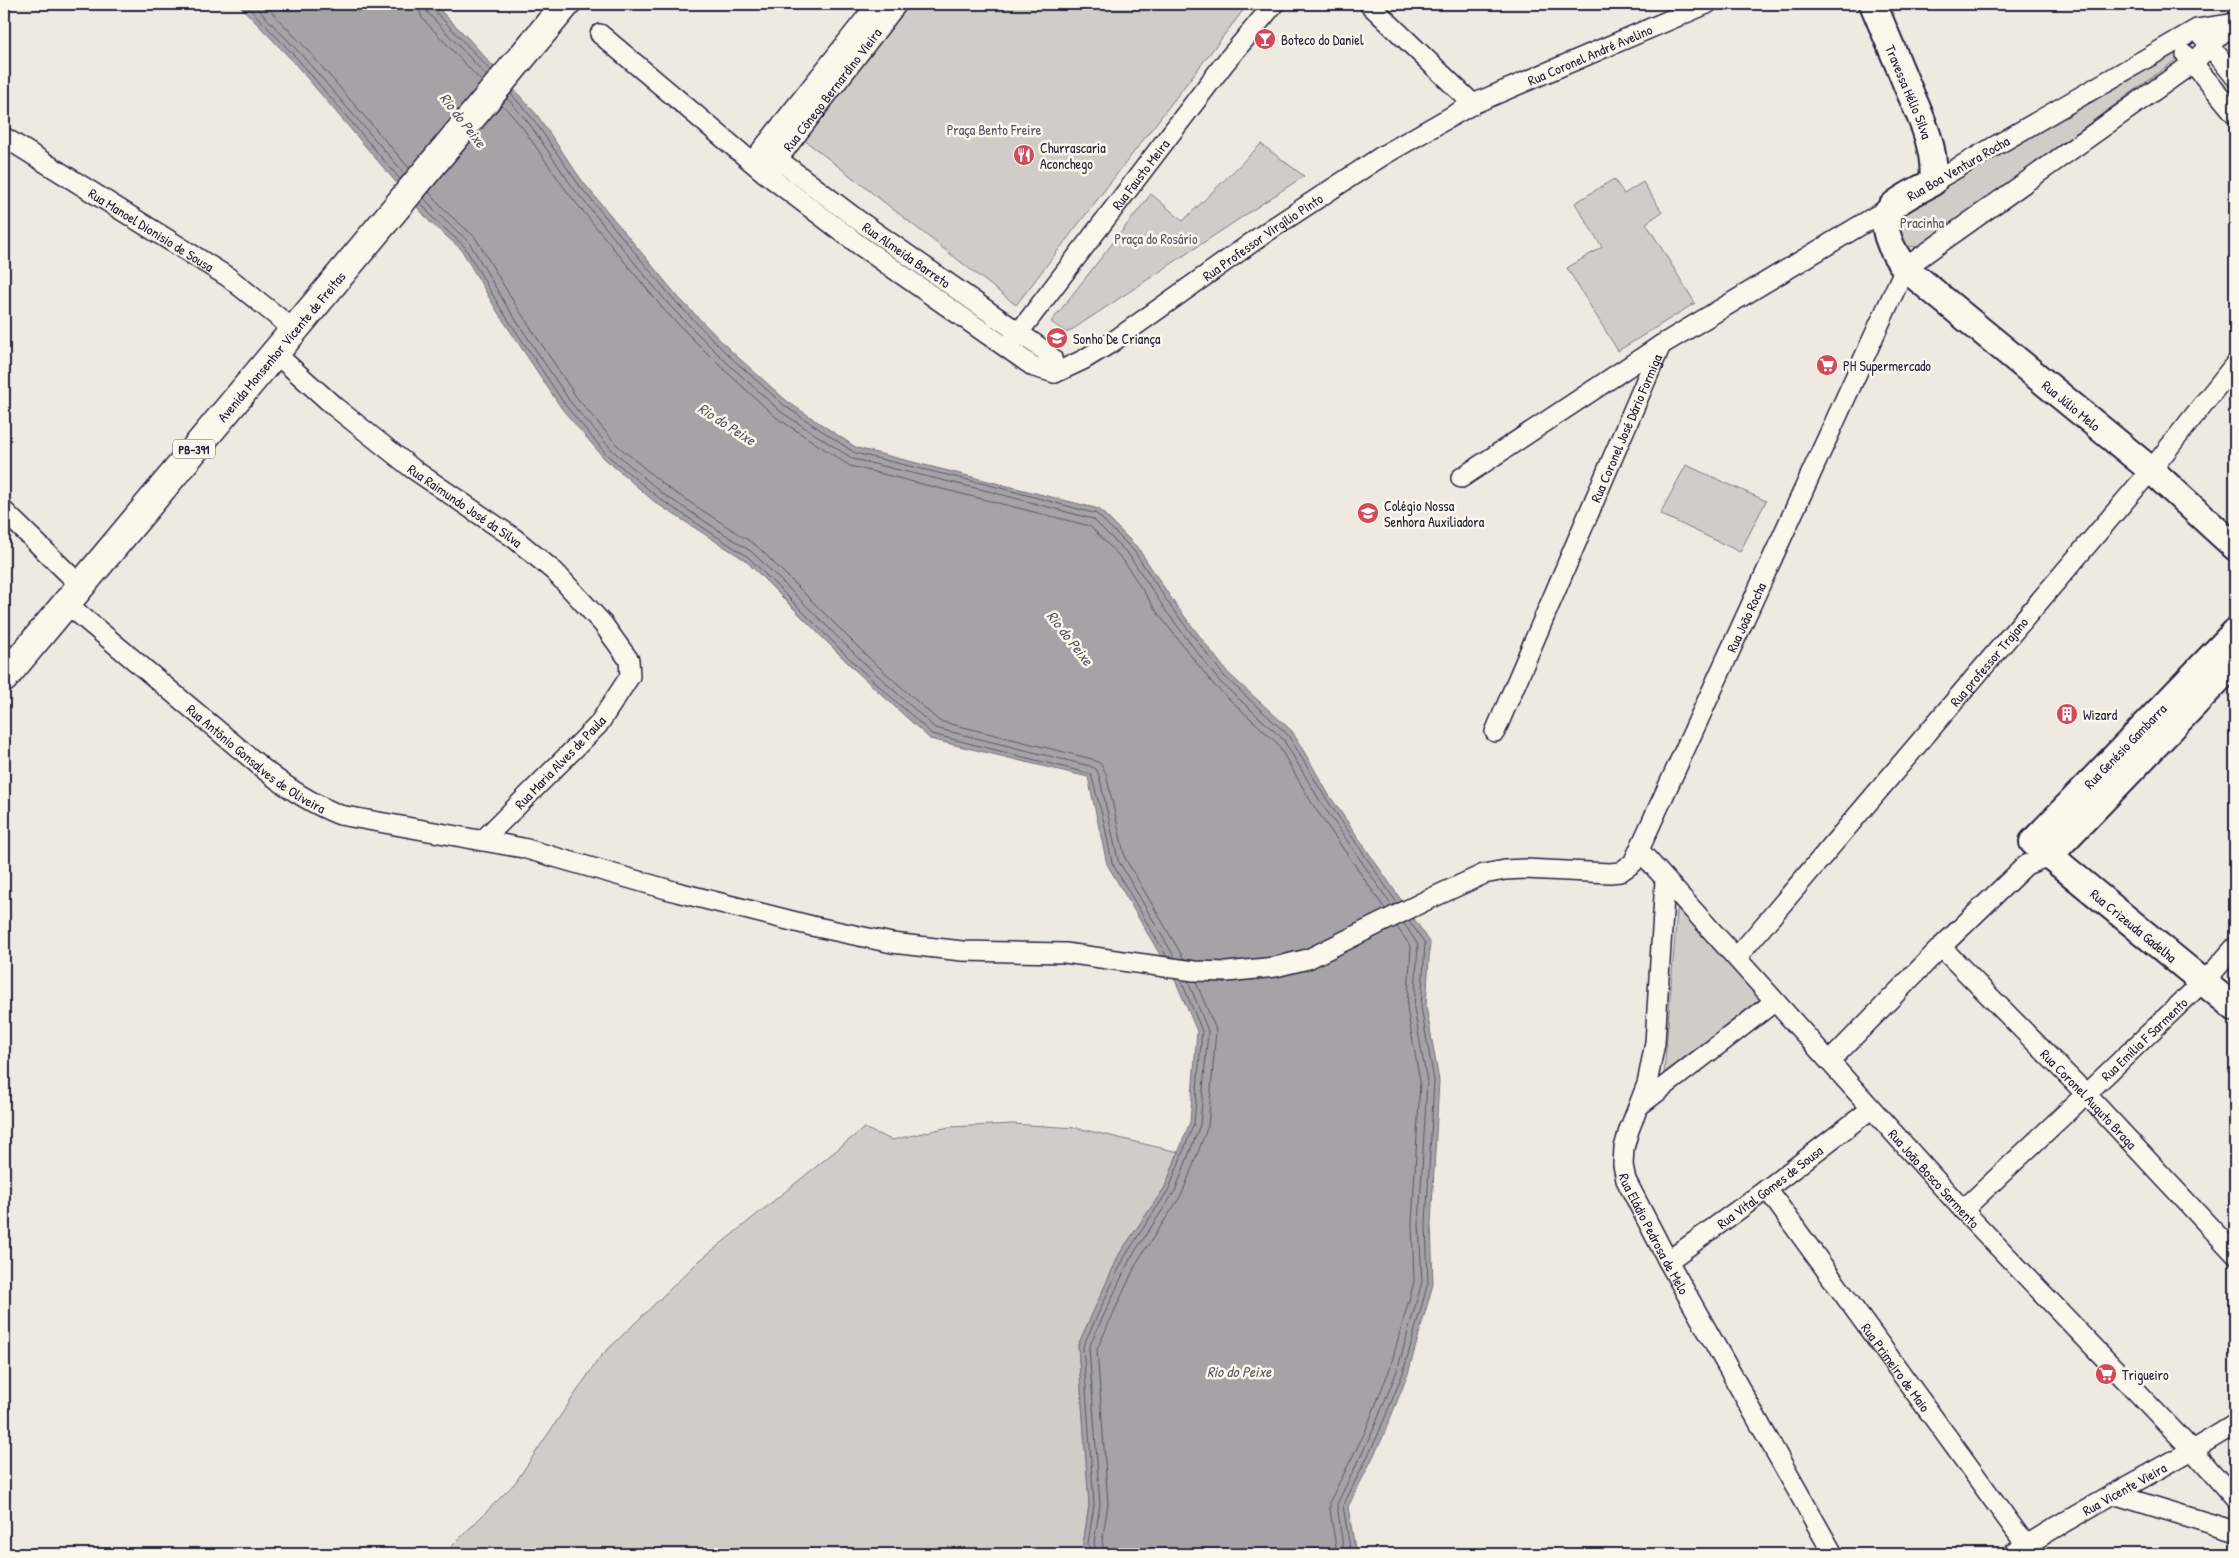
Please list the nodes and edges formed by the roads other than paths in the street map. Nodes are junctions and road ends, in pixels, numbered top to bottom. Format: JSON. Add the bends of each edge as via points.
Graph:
{"nodes":[{"id":1,"x":877,"y":4,"type":"edge"},
{"id":2,"x":897,"y":4,"type":"edge"},
{"id":3,"x":1274,"y":4,"type":"edge"},
{"id":4,"x":1369,"y":4,"type":"edge"},
{"id":5,"x":1707,"y":4,"type":"edge"},
{"id":6,"x":1873,"y":4,"type":"edge"},
{"id":7,"x":568,"y":7,"type":"edge"},
{"id":8,"x":2233,"y":23,"type":"edge"},
{"id":9,"x":2197,"y":29,"type":"junction"},
{"id":10,"x":600,"y":34,"type":"dead end"},
{"id":11,"x":2176,"y":42,"type":"junction"},
{"id":12,"x":2210,"y":48,"type":"junction"},
{"id":13,"x":2193,"y":63,"type":"junction"},
{"id":14,"x":2235,"y":77,"type":"edge"},
{"id":15,"x":1473,"y":104,"type":"junction"},
{"id":16,"x":2235,"y":114,"type":"edge"},
{"id":17,"x":4,"y":137,"type":"edge"},
{"id":18,"x":765,"y":161,"type":"junction"},
{"id":19,"x":1933,"y":182,"type":"junction"},
{"id":20,"x":1894,"y":205,"type":"junction"},
{"id":21,"x":1905,"y":268,"type":"junction"},
{"id":22,"x":293,"y":329,"type":"junction"},
{"id":23,"x":1013,"y":340,"type":"junction"},
{"id":24,"x":1661,"y":345,"type":"junction"},
{"id":25,"x":274,"y":353,"type":"junction"},
{"id":26,"x":2235,"y":364,"type":"edge"},
{"id":27,"x":1049,"y":367,"type":"joint"},
{"id":28,"x":2151,"y":470,"type":"junction"},
{"id":29,"x":1461,"y":478,"type":"dead end"},
{"id":30,"x":4,"y":511,"type":"edge"},
{"id":31,"x":2235,"y":547,"type":"edge"},
{"id":32,"x":74,"y":594,"type":"junction"},
{"id":33,"x":2235,"y":632,"type":"edge"},
{"id":34,"x":2235,"y":662,"type":"edge"},
{"id":35,"x":630,"y":676,"type":"joint"},
{"id":36,"x":4,"y":678,"type":"edge"},
{"id":37,"x":1495,"y":732,"type":"dead end"},
{"id":38,"x":482,"y":841,"type":"junction"},
{"id":39,"x":2043,"y":847,"type":"junction"},
{"id":40,"x":1640,"y":851,"type":"junction"},
{"id":41,"x":1524,"y":869,"type":"joint"},
{"id":42,"x":1665,"y":880,"type":"junction"},
{"id":43,"x":1941,"y":947,"type":"junction"},
{"id":44,"x":2235,"y":947,"type":"edge"},
{"id":45,"x":1737,"y":957,"type":"junction"},
{"id":46,"x":2208,"y":976,"type":"junction"},
{"id":47,"x":2235,"y":988,"type":"edge"},
{"id":48,"x":1774,"y":1002,"type":"junction"},
{"id":49,"x":2235,"y":1008,"type":"edge"},
{"id":50,"x":1830,"y":1061,"type":"junction"},
{"id":51,"x":2086,"y":1094,"type":"junction"},
{"id":52,"x":1639,"y":1106,"type":"junction"},
{"id":53,"x":1871,"y":1109,"type":"junction"},
{"id":54,"x":1767,"y":1189,"type":"junction"},
{"id":55,"x":1963,"y":1210,"type":"junction"},
{"id":56,"x":2235,"y":1254,"type":"edge"},
{"id":57,"x":1668,"y":1261,"type":"junction"},
{"id":58,"x":2235,"y":1424,"type":"edge"},
{"id":59,"x":2193,"y":1451,"type":"junction"},
{"id":60,"x":2112,"y":1494,"type":"junction"},
{"id":61,"x":2235,"y":1499,"type":"edge"},
{"id":62,"x":2235,"y":1532,"type":"edge"},
{"id":63,"x":2020,"y":1550,"type":"edge"},
{"id":64,"x":1833,"y":1554,"type":"edge"}],
"edges":[{"from":1,"to":18,"type":"street"},
{"from":2,"to":18,"type":"street","name":"Rua Cônego Bernardino Vieira"},
{"from":3,"to":23,"type":"street","name":"Rua Fausto Meira","via":[[1224,64]]},
{"from":4,"to":15,"type":"street"},
{"from":5,"to":15,"type":"street","name":"Rua Coronel André Avelino"},
{"from":6,"to":19,"type":"street","name":"Travessa Hélio Silva","via":[[1932,151]]},
{"from":7,"to":22,"type":"main road","name":"Avenida Monsenhor Vicente de Freitas","number":"PB-391","via":[[523,54]]},
{"from":8,"to":9,"type":"street","name":"Rua Boa Ventura Rocha"},
{"from":8,"to":12,"type":"street","name":"Rua Boa Ventura Rocha"},
{"from":9,"to":11,"type":"street","name":"Rua Boa Ventura Rocha"},
{"from":9,"to":12,"type":"street"},
{"from":10,"to":18,"type":"street","name":"Rua Almeida Barreto"},
{"from":11,"to":13,"type":"street"},
{"from":11,"to":19,"type":"street","name":"Rua Boa Ventura Rocha"},
{"from":12,"to":13,"type":"street","name":"Rua Boa Ventura Rocha"},
{"from":12,"to":14,"type":"street"},
{"from":13,"to":16,"type":"street"},
{"from":13,"to":21,"type":"street","name":"Rua Boa Ventura Rocha"},
{"from":15,"to":27,"type":"street","name":"Rua Professor Virgílio Pinto","via":[[1382,156],[1268,231],[1111,343],[1072,366]]},
{"from":17,"to":22,"type":"street","name":"Rua Manoel Dionisio de Sousa","via":[[220,272]]},
{"from":18,"to":23,"type":"street","name":"Rua Almeida Barreto","via":[[858,244]]},
{"from":19,"to":20,"type":"street","name":"Rua Boa Ventura Rocha"},
{"from":20,"to":21,"type":"street","name":"Rua Boa Ventura Rocha","via":[[1888,215],[1888,242]]},
{"from":20,"to":24,"type":"street","name":"Rua Coronel José Dário Formiga"},
{"from":21,"to":28,"type":"street","name":"Rua Júlio Melo"},
{"from":21,"to":40,"type":"street","name":"Rua João Rocha"},
{"from":22,"to":25,"type":"main road","name":"Avenida Monsenhor Vicente de Freitas","number":"PB-391"},
{"from":23,"to":27,"type":"street","name":"Rua Almeida Barreto"},
{"from":24,"to":29,"type":"street"},
{"from":24,"to":37,"type":"street","name":"Rua Coronel José Dário Formiga"},
{"from":25,"to":32,"type":"main road","name":"Avenida Monsenhor Vicente de Freitas","number":"PB-391"},
{"from":25,"to":35,"type":"street","name":"Rua Raimundo José da Silva","via":[[413,469],[514,538],[556,572],[622,649],[629,660]]},
{"from":26,"to":28,"type":"street","name":"Rua professor Trajano"},
{"from":28,"to":31,"type":"street","name":"Rua Júlio Melo"},
{"from":28,"to":45,"type":"street","name":"Rua professor Trajano"},
{"from":30,"to":32,"type":"street","name":"Rua Antônio Gonsalves de Oliveira"},
{"from":32,"to":36,"type":"main road","name":"Avenida Monsenhor Vicente de Freitas","number":"PB-391"},
{"from":32,"to":38,"type":"street","name":"Rua Antônio Gonsalves de Oliveira","via":[[202,719],[296,794],[321,808],[357,819]]},
{"from":33,"to":39,"type":"street","name":"Rua Genésio Gambarra"},
{"from":34,"to":39,"type":"street","name":"Rua Genésio Gambarra"},
{"from":35,"to":38,"type":"street","name":"Rua Maria Alves de Paula","via":[[598,725]]},
{"from":38,"to":41,"type":"street","name":"Rua Antônio Gonsalves de Oliveira","via":[[549,854],[677,892],[892,943],[962,950],[1064,953],[1194,971],[1227,972],[1275,967],[1308,959],[1484,874]]},
{"from":39,"to":43,"type":"street","name":"Rua Genésio Gambarra"},
{"from":39,"to":46,"type":"street","name":"Rua Crizeuda Gadelha"},
{"from":40,"to":41,"type":"street","name":"Rua João Rocha","via":[[1633,863],[1620,872]]},
{"from":40,"to":42,"type":"street","name":"Rua João Bosco Sarmento"},
{"from":42,"to":45,"type":"street","name":"Rua João Bosco Sarmento"},
{"from":42,"to":52,"type":"street","name":"Rua Eládio Pedrosa de Melo","via":[[1655,1043]]},
{"from":43,"to":50,"type":"street","name":"Rua Genésio Gambarra"},
{"from":43,"to":51,"type":"street","name":"Rua Coronel Auguto Braga"},
{"from":44,"to":46,"type":"street","name":"Rua Emília F Sarmento"},
{"from":45,"to":48,"type":"street","name":"Rua João Bosco Sarmento"},
{"from":46,"to":47,"type":"street","name":"Rua Crizeuda Gadelha"},
{"from":46,"to":49,"type":"street","name":"Rua Crizeuda Gadelha"},
{"from":46,"to":51,"type":"street","name":"Rua Emília F Sarmento"},
{"from":48,"to":50,"type":"street","name":"Rua João Bosco Sarmento"},
{"from":48,"to":52,"type":"street"},
{"from":50,"to":53,"type":"street","name":"Rua João Bosco Sarmento"},
{"from":51,"to":55,"type":"street","name":"Rua Emília F Sarmento"},
{"from":51,"to":56,"type":"street","name":"Rua Coronel Auguto Braga"},
{"from":52,"to":57,"type":"street","name":"Rua Eládio Pedrosa de Melo","via":[[1624,1148],[1623,1165],[1626,1180]]},
{"from":53,"to":54,"type":"street","name":"Rua Vital Gomes de Sousa"},
{"from":53,"to":55,"type":"street","name":"Rua João Bosco Sarmento"},
{"from":54,"to":57,"type":"street","name":"Rua Vital Gomes de Sousa"},
{"from":54,"to":63,"type":"street","name":"Rua Primeiro de Maio"},
{"from":55,"to":59,"type":"street","name":"Rua João Bosco Sarmento"},
{"from":57,"to":64,"type":"street","name":"Rua Eládio Pedrosa de Melo"},
{"from":58,"to":59,"type":"street","name":"Rua Vicente Vieira"},
{"from":59,"to":60,"type":"street","name":"Rua Vicente Vieira"},
{"from":59,"to":61,"type":"street","name":"Rua João Bosco Sarmento"},
{"from":60,"to":62,"type":"street"},
{"from":60,"to":63,"type":"street","name":"Rua Vicente Vieira"}]}
